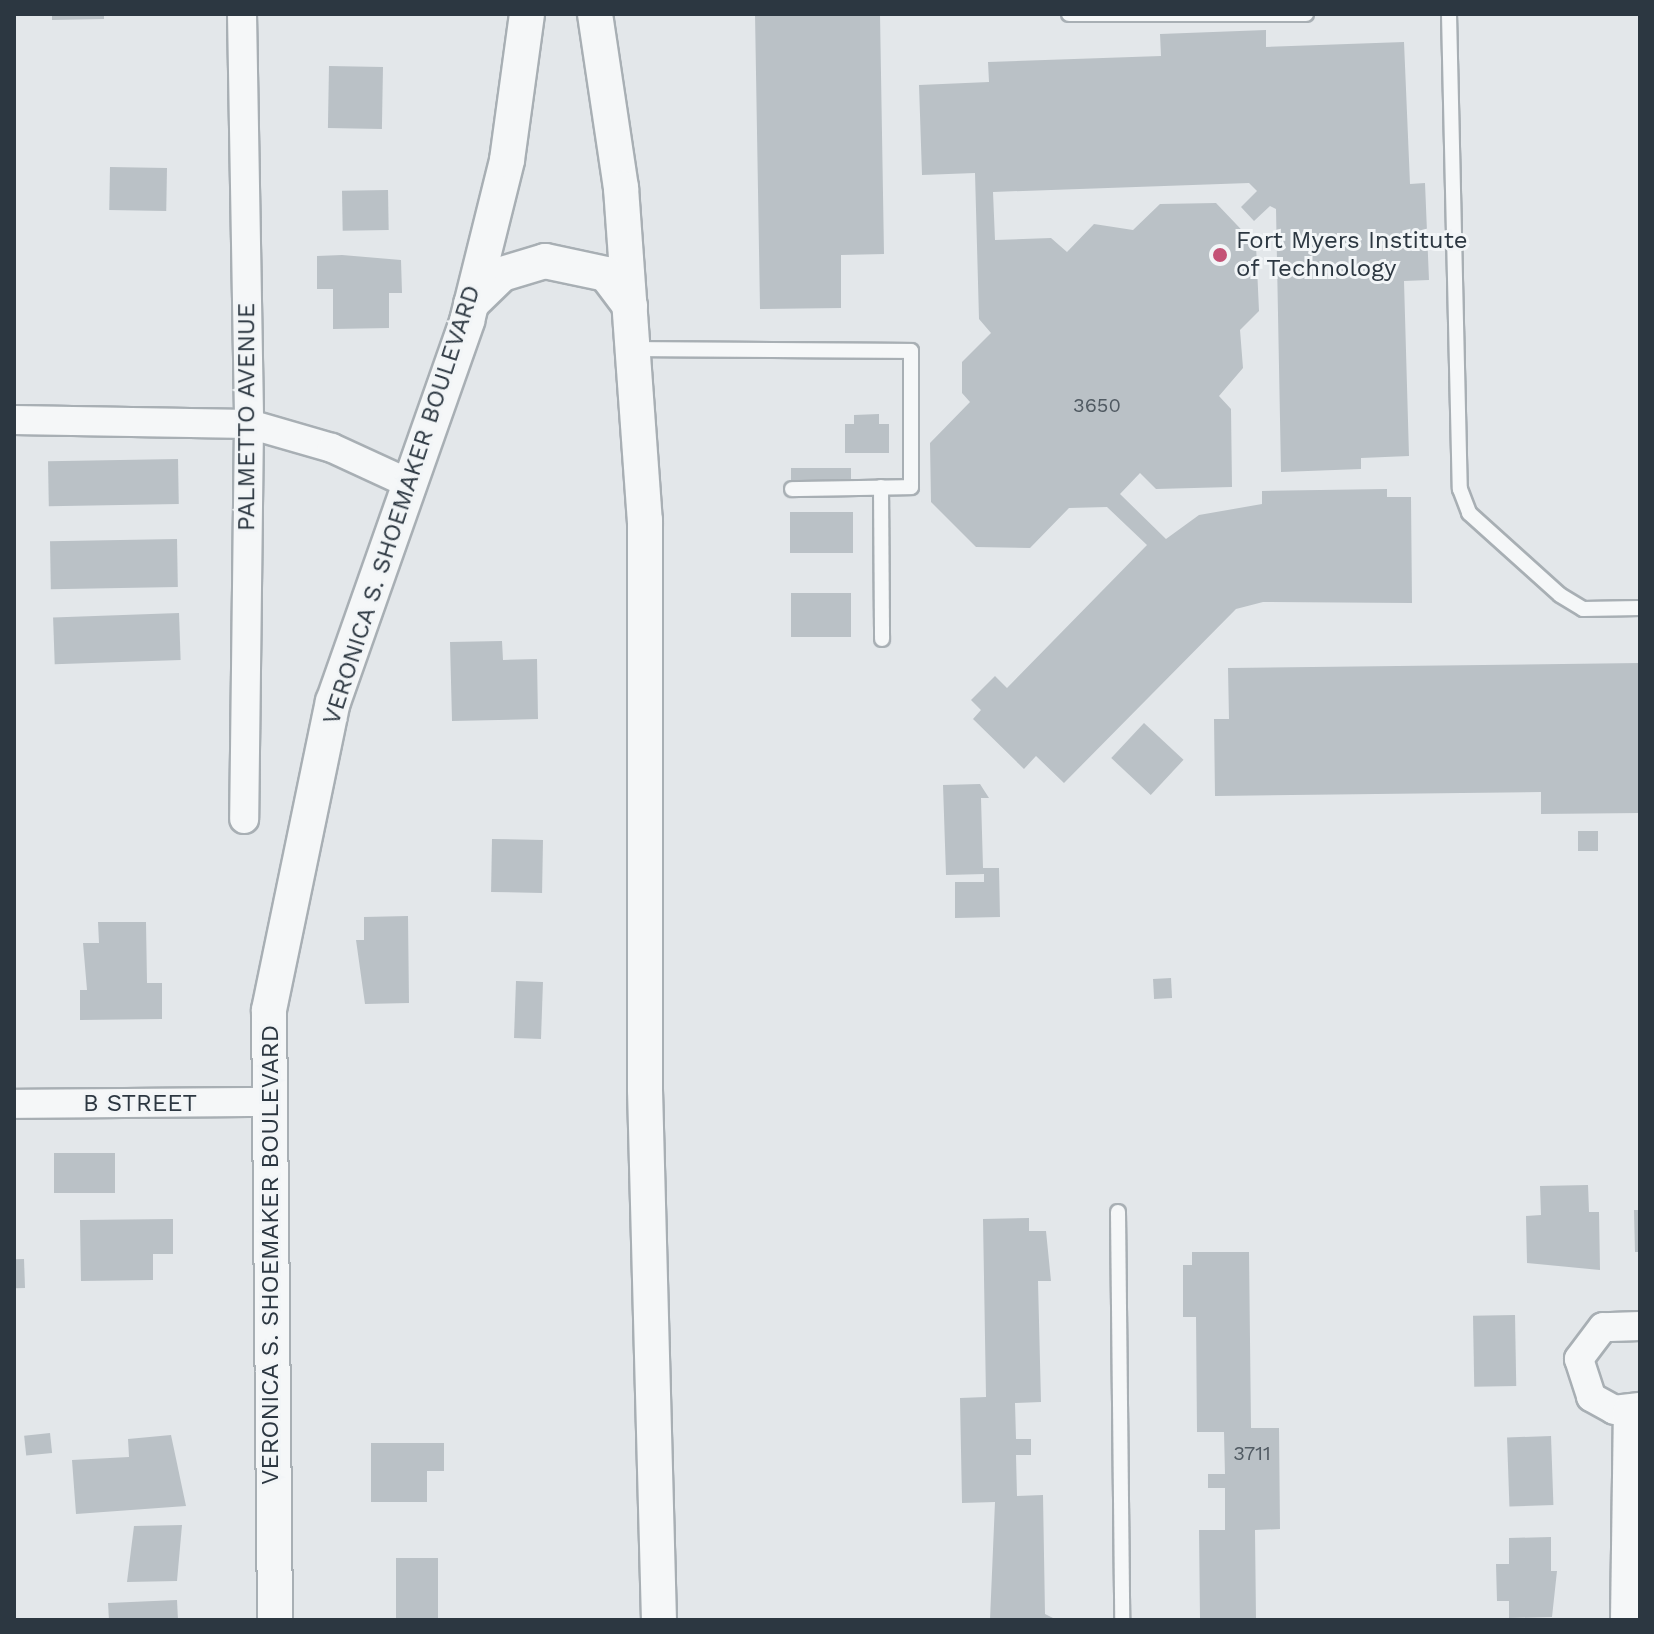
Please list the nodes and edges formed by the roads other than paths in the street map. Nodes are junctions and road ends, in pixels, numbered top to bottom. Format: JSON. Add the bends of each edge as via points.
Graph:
{"nodes":[{"id":1,"x":242,"y":14,"type":"edge"},
{"id":2,"x":527,"y":14,"type":"edge"},
{"id":3,"x":595,"y":14,"type":"edge"},
{"id":4,"x":1069,"y":14,"type":"edge"},
{"id":5,"x":1306,"y":14,"type":"edge"},
{"id":6,"x":1449,"y":14,"type":"edge"},
{"id":7,"x":471,"y":304,"type":"junction"},
{"id":8,"x":630,"y":306,"type":"junction"},
{"id":9,"x":633,"y":349,"type":"junction"},
{"id":10,"x":14,"y":420,"type":"edge"},
{"id":11,"x":249,"y":424,"type":"junction"},
{"id":12,"x":408,"y":483,"type":"junction"},
{"id":13,"x":881,"y":487,"type":"junction"},
{"id":14,"x":792,"y":489,"type":"dead end"},
{"id":15,"x":1640,"y":608,"type":"edge"},
{"id":16,"x":882,"y":639,"type":"dead end"},
{"id":17,"x":244,"y":819,"type":"dead end"},
{"id":18,"x":266,"y":1102,"type":"junction"},
{"id":19,"x":14,"y":1104,"type":"edge"},
{"id":20,"x":1118,"y":1212,"type":"dead end"},
{"id":21,"x":1640,"y":1326,"type":"edge"},
{"id":22,"x":1634,"y":1409,"type":"edge"},
{"id":23,"x":275,"y":1620,"type":"edge"},
{"id":24,"x":659,"y":1620,"type":"edge"},
{"id":25,"x":1122,"y":1620,"type":"edge"},
{"id":26,"x":1625,"y":1620,"type":"edge"}],
"edges":[{"from":1,"to":11,"type":"street","name":"PALMETTO AVENUE"},
{"from":2,"to":7,"type":"street","name":"VERONICA S. SHOEMAKER BOULEVARD","via":[[507,160]]},
{"from":3,"to":8,"type":"street"},
{"from":4,"to":5,"type":"lane"},
{"from":6,"to":15,"type":"lane","via":[[1460,489],[1469,513],[1560,595],[1583,609]]},
{"from":7,"to":8,"type":"street","via":[[502,274],[545,261],[606,274]]},
{"from":7,"to":12,"type":"street","name":"VERONICA S. SHOEMAKER BOULEVARD"},
{"from":8,"to":9,"type":"street"},
{"from":9,"to":13,"type":"lane","via":[[911,351],[911,487]]},
{"from":9,"to":24,"type":"street","via":[[645,520],[645,1090]]},
{"from":10,"to":11,"type":"street"},
{"from":11,"to":12,"type":"street","via":[[332,448]]},
{"from":11,"to":17,"type":"street","name":"PALMETTO AVENUE"},
{"from":12,"to":18,"type":"street","name":"VERONICA S. SHOEMAKER BOULEVARD","via":[[330,717],[269,1010]]},
{"from":13,"to":14,"type":"lane"},
{"from":13,"to":16,"type":"lane"},
{"from":18,"to":19,"type":"street","name":"B STREET"},
{"from":18,"to":23,"type":"street","name":"VERONICA S. SHOEMAKER BOULEVARD"},
{"from":20,"to":25,"type":"lane"},
{"from":21,"to":22,"type":"street","via":[[1603,1327],[1579,1359],[1591,1397]]},
{"from":22,"to":26,"type":"street"}]}
